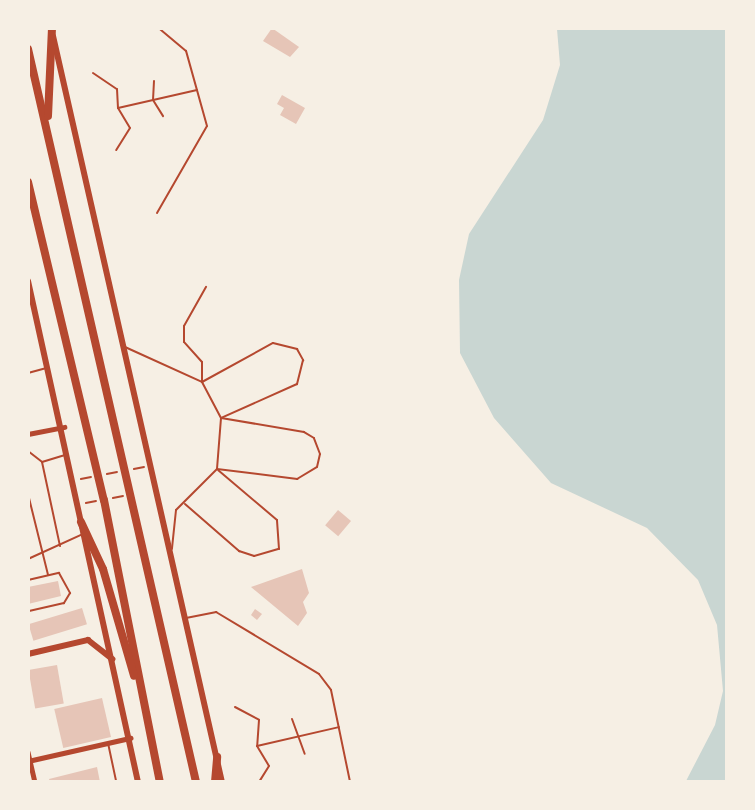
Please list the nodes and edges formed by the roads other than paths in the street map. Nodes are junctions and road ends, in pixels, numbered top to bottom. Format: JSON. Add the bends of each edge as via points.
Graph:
{"nodes":[{"id":1,"x":159,"y":28,"type":"edge"},
{"id":2,"x":52,"y":29,"type":"edge"},
{"id":3,"x":28,"y":49,"type":"edge"},
{"id":4,"x":93,"y":73,"type":"dead end"},
{"id":5,"x":154,"y":81,"type":"dead end"},
{"id":6,"x":197,"y":90,"type":"junction"},
{"id":7,"x":153,"y":100,"type":"junction"},
{"id":8,"x":118,"y":108,"type":"junction"},
{"id":9,"x":163,"y":116,"type":"dead end"},
{"id":10,"x":48,"y":126,"type":"junction"},
{"id":11,"x":116,"y":150,"type":"dead end"},
{"id":12,"x":28,"y":182,"type":"edge"},
{"id":13,"x":157,"y":213,"type":"dead end"},
{"id":14,"x":28,"y":281,"type":"edge"},
{"id":15,"x":206,"y":287,"type":"dead end"},
{"id":16,"x":37,"y":315,"type":"junction"},
{"id":17,"x":28,"y":317,"type":"edge"},
{"id":18,"x":123,"y":345,"type":"junction"},
{"id":19,"x":49,"y":368,"type":"junction"},
{"id":20,"x":28,"y":373,"type":"edge"},
{"id":21,"x":202,"y":382,"type":"junction"},
{"id":22,"x":221,"y":418,"type":"junction"},
{"id":23,"x":64,"y":427,"type":"junction"},
{"id":24,"x":28,"y":434,"type":"edge"},
{"id":25,"x":28,"y":452,"type":"edge"},
{"id":26,"x":68,"y":454,"type":"junction"},
{"id":27,"x":42,"y":462,"type":"junction"},
{"id":28,"x":217,"y":469,"type":"junction"},
{"id":29,"x":28,"y":494,"type":"edge"},
{"id":30,"x":185,"y":504,"type":"junction"},
{"id":31,"x":81,"y":522,"type":"junction"},
{"id":32,"x":83,"y":534,"type":"junction"},
{"id":33,"x":60,"y":546,"type":"junction"},
{"id":34,"x":42,"y":556,"type":"junction"},
{"id":35,"x":172,"y":558,"type":"junction"},
{"id":36,"x":28,"y":559,"type":"edge"},
{"id":37,"x":48,"y":575,"type":"junction"},
{"id":38,"x":28,"y":580,"type":"edge"},
{"id":39,"x":28,"y":610,"type":"edge"},
{"id":40,"x":185,"y":619,"type":"junction"},
{"id":41,"x":28,"y":654,"type":"edge"},
{"id":42,"x":114,"y":662,"type":"junction"},
{"id":43,"x":235,"y":707,"type":"dead end"},
{"id":44,"x":292,"y":719,"type":"dead end"},
{"id":45,"x":149,"y":725,"type":"junction"},
{"id":46,"x":339,"y":727,"type":"junction"},
{"id":47,"x":296,"y":736,"type":"junction"},
{"id":48,"x":130,"y":738,"type":"junction"},
{"id":49,"x":108,"y":743,"type":"junction"},
{"id":50,"x":257,"y":746,"type":"junction"},
{"id":51,"x":28,"y":752,"type":"edge"},
{"id":52,"x":305,"y":754,"type":"dead end"},
{"id":53,"x":217,"y":757,"type":"junction"},
{"id":54,"x":29,"y":761,"type":"edge"},
{"id":55,"x":35,"y":782,"type":"edge"},
{"id":56,"x":116,"y":782,"type":"edge"},
{"id":57,"x":138,"y":782,"type":"edge"},
{"id":58,"x":160,"y":782,"type":"edge"},
{"id":59,"x":196,"y":782,"type":"edge"},
{"id":60,"x":215,"y":782,"type":"edge"},
{"id":61,"x":222,"y":782,"type":"edge"},
{"id":62,"x":259,"y":782,"type":"edge"},
{"id":63,"x":350,"y":782,"type":"edge"}],
"edges":[{"from":1,"to":6,"type":"lane","via":[[186,51]]},
{"from":2,"to":10,"type":"main road"},
{"from":2,"to":18,"type":"street"},
{"from":3,"to":10,"type":"main road"},
{"from":4,"to":8,"type":"lane","via":[[117,89]]},
{"from":5,"to":7,"type":"lane"},
{"from":6,"to":7,"type":"lane"},
{"from":6,"to":13,"type":"lane","via":[[207,126]]},
{"from":7,"to":8,"type":"lane"},
{"from":7,"to":9,"type":"lane"},
{"from":8,"to":11,"type":"lane","via":[[130,128]]},
{"from":10,"to":59,"type":"main road"},
{"from":12,"to":45,"type":"main road","via":[[104,500]]},
{"from":14,"to":16,"type":"street"},
{"from":15,"to":21,"type":"lane","via":[[184,326],[184,342],[202,362]]},
{"from":16,"to":17,"type":"lane"},
{"from":16,"to":19,"type":"street"},
{"from":18,"to":21,"type":"lane"},
{"from":18,"to":35,"type":"street"},
{"from":19,"to":20,"type":"lane"},
{"from":19,"to":23,"type":"street"},
{"from":21,"to":22,"type":"lane"},
{"from":21,"to":22,"type":"lane","via":[[273,343],[297,349],[303,360],[297,384]]},
{"from":22,"to":28,"type":"lane"},
{"from":22,"to":28,"type":"lane","via":[[304,432],[314,438],[320,454],[317,467],[297,479]]},
{"from":23,"to":24,"type":"street"},
{"from":23,"to":26,"type":"street"},
{"from":25,"to":27,"type":"lane"},
{"from":26,"to":27,"type":"lane"},
{"from":26,"to":31,"type":"street"},
{"from":27,"to":33,"type":"lane"},
{"from":28,"to":30,"type":"lane"},
{"from":28,"to":30,"type":"lane","via":[[277,520],[279,549],[254,556],[239,551]]},
{"from":29,"to":34,"type":"lane"},
{"from":30,"to":35,"type":"lane","via":[[172,518]]},
{"from":31,"to":32,"type":"street"},
{"from":31,"to":45,"type":"main road","via":[[103,569]]},
{"from":32,"to":33,"type":"lane"},
{"from":32,"to":42,"type":"street"},
{"from":33,"to":34,"type":"lane"},
{"from":34,"to":36,"type":"lane"},
{"from":34,"to":37,"type":"lane"},
{"from":35,"to":40,"type":"street"},
{"from":37,"to":38,"type":"lane"},
{"from":37,"to":39,"type":"lane","via":[[64,575],[68,599]]},
{"from":40,"to":46,"type":"lane","via":[[216,612],[319,674],[331,690]]},
{"from":40,"to":53,"type":"street"},
{"from":41,"to":42,"type":"street","via":[[88,640]]},
{"from":42,"to":48,"type":"street"},
{"from":43,"to":50,"type":"lane","via":[[259,720]]},
{"from":44,"to":47,"type":"lane"},
{"from":45,"to":58,"type":"main road"},
{"from":46,"to":47,"type":"lane"},
{"from":46,"to":63,"type":"lane"},
{"from":47,"to":50,"type":"lane"},
{"from":47,"to":52,"type":"lane"},
{"from":48,"to":49,"type":"street"},
{"from":48,"to":57,"type":"street"},
{"from":49,"to":54,"type":"street"},
{"from":49,"to":56,"type":"lane"},
{"from":50,"to":62,"type":"lane","via":[[268,765]]},
{"from":51,"to":54,"type":"street"},
{"from":53,"to":60,"type":"main road"},
{"from":53,"to":61,"type":"street"},
{"from":54,"to":55,"type":"street"}]}
